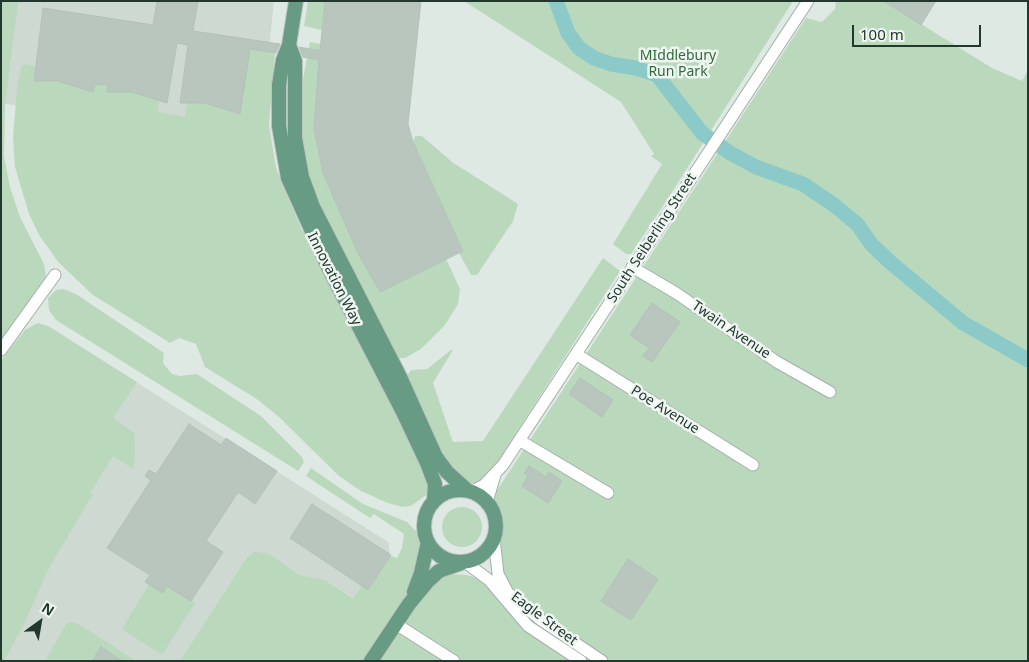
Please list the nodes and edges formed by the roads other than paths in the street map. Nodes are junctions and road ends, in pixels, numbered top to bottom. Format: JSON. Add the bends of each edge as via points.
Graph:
{"nodes":[{"id":1,"x":296,"y":1,"type":"edge"},
{"id":2,"x":808,"y":1,"type":"edge"},
{"id":3,"x":289,"y":45,"type":"junction"},
{"id":4,"x":632,"y":267,"type":"junction"},
{"id":5,"x":55,"y":275,"type":"dead end"},
{"id":6,"x":1,"y":350,"type":"edge"},
{"id":7,"x":576,"y":354,"type":"junction"},
{"id":8,"x":830,"y":392,"type":"dead end"},
{"id":9,"x":518,"y":440,"type":"junction"},
{"id":10,"x":753,"y":465,"type":"dead end"},
{"id":11,"x":495,"y":475,"type":"junction"},
{"id":12,"x":470,"y":491,"type":"junction"},
{"id":13,"x":608,"y":493,"type":"dead end"},
{"id":14,"x":434,"y":501,"type":"junction"},
{"id":15,"x":487,"y":502,"type":"junction"},
{"id":16,"x":494,"y":538,"type":"junction"},
{"id":17,"x":428,"y":542,"type":"junction"},
{"id":18,"x":464,"y":562,"type":"junction"},
{"id":19,"x":409,"y":604,"type":"junction"},
{"id":20,"x":396,"y":624,"type":"junction"},
{"id":21,"x":371,"y":661,"type":"edge"},
{"id":22,"x":454,"y":661,"type":"edge"},
{"id":23,"x":581,"y":661,"type":"edge"},
{"id":24,"x":602,"y":661,"type":"edge"}],
"edges":[{"from":1,"to":3,"type":"main road","name":"Innovation Way"},
{"from":2,"to":4,"type":"street","name":"South Seiberling Street"},
{"from":3,"to":12,"type":"main road","name":"Innovation Way","via":[[295,61],[295,138],[302,177],[313,207],[401,378],[436,457],[447,472]]},
{"from":3,"to":14,"type":"main road","name":"Innovation Way","via":[[283,60],[278,107],[288,178],[328,267],[427,463],[435,484]]},
{"from":4,"to":7,"type":"street","name":"South Seiberling Street"},
{"from":4,"to":8,"type":"street","name":"Twain Avenue","via":[[785,367]]},
{"from":5,"to":6,"type":"street"},
{"from":7,"to":9,"type":"street","name":"South Seiberling Street"},
{"from":7,"to":10,"type":"street","name":"Poe Avenue"},
{"from":9,"to":11,"type":"street","name":"South Seiberling Street"},
{"from":9,"to":13,"type":"street"},
{"from":11,"to":12,"type":"street","name":"South Seiberling Street"},
{"from":11,"to":15,"type":"street","name":"South Seiberling Street"},
{"from":12,"to":14,"type":"main road","via":[[450,492]]},
{"from":12,"to":15,"type":"main road"},
{"from":14,"to":17,"type":"main road","via":[[425,517],[424,530]]},
{"from":15,"to":16,"type":"main road","via":[[496,519]]},
{"from":16,"to":18,"type":"main road","via":[[482,555]]},
{"from":16,"to":24,"type":"street","name":"Eagle Street","via":[[498,574],[508,593],[540,620]]},
{"from":17,"to":18,"type":"main road","via":[[442,558]]},
{"from":17,"to":19,"type":"main road"},
{"from":18,"to":19,"type":"main road","via":[[436,574]]},
{"from":18,"to":23,"type":"street","name":"Eagle Street","via":[[489,580],[528,626]]},
{"from":19,"to":20,"type":"main road"},
{"from":20,"to":21,"type":"main road"},
{"from":20,"to":22,"type":"street"}]}
